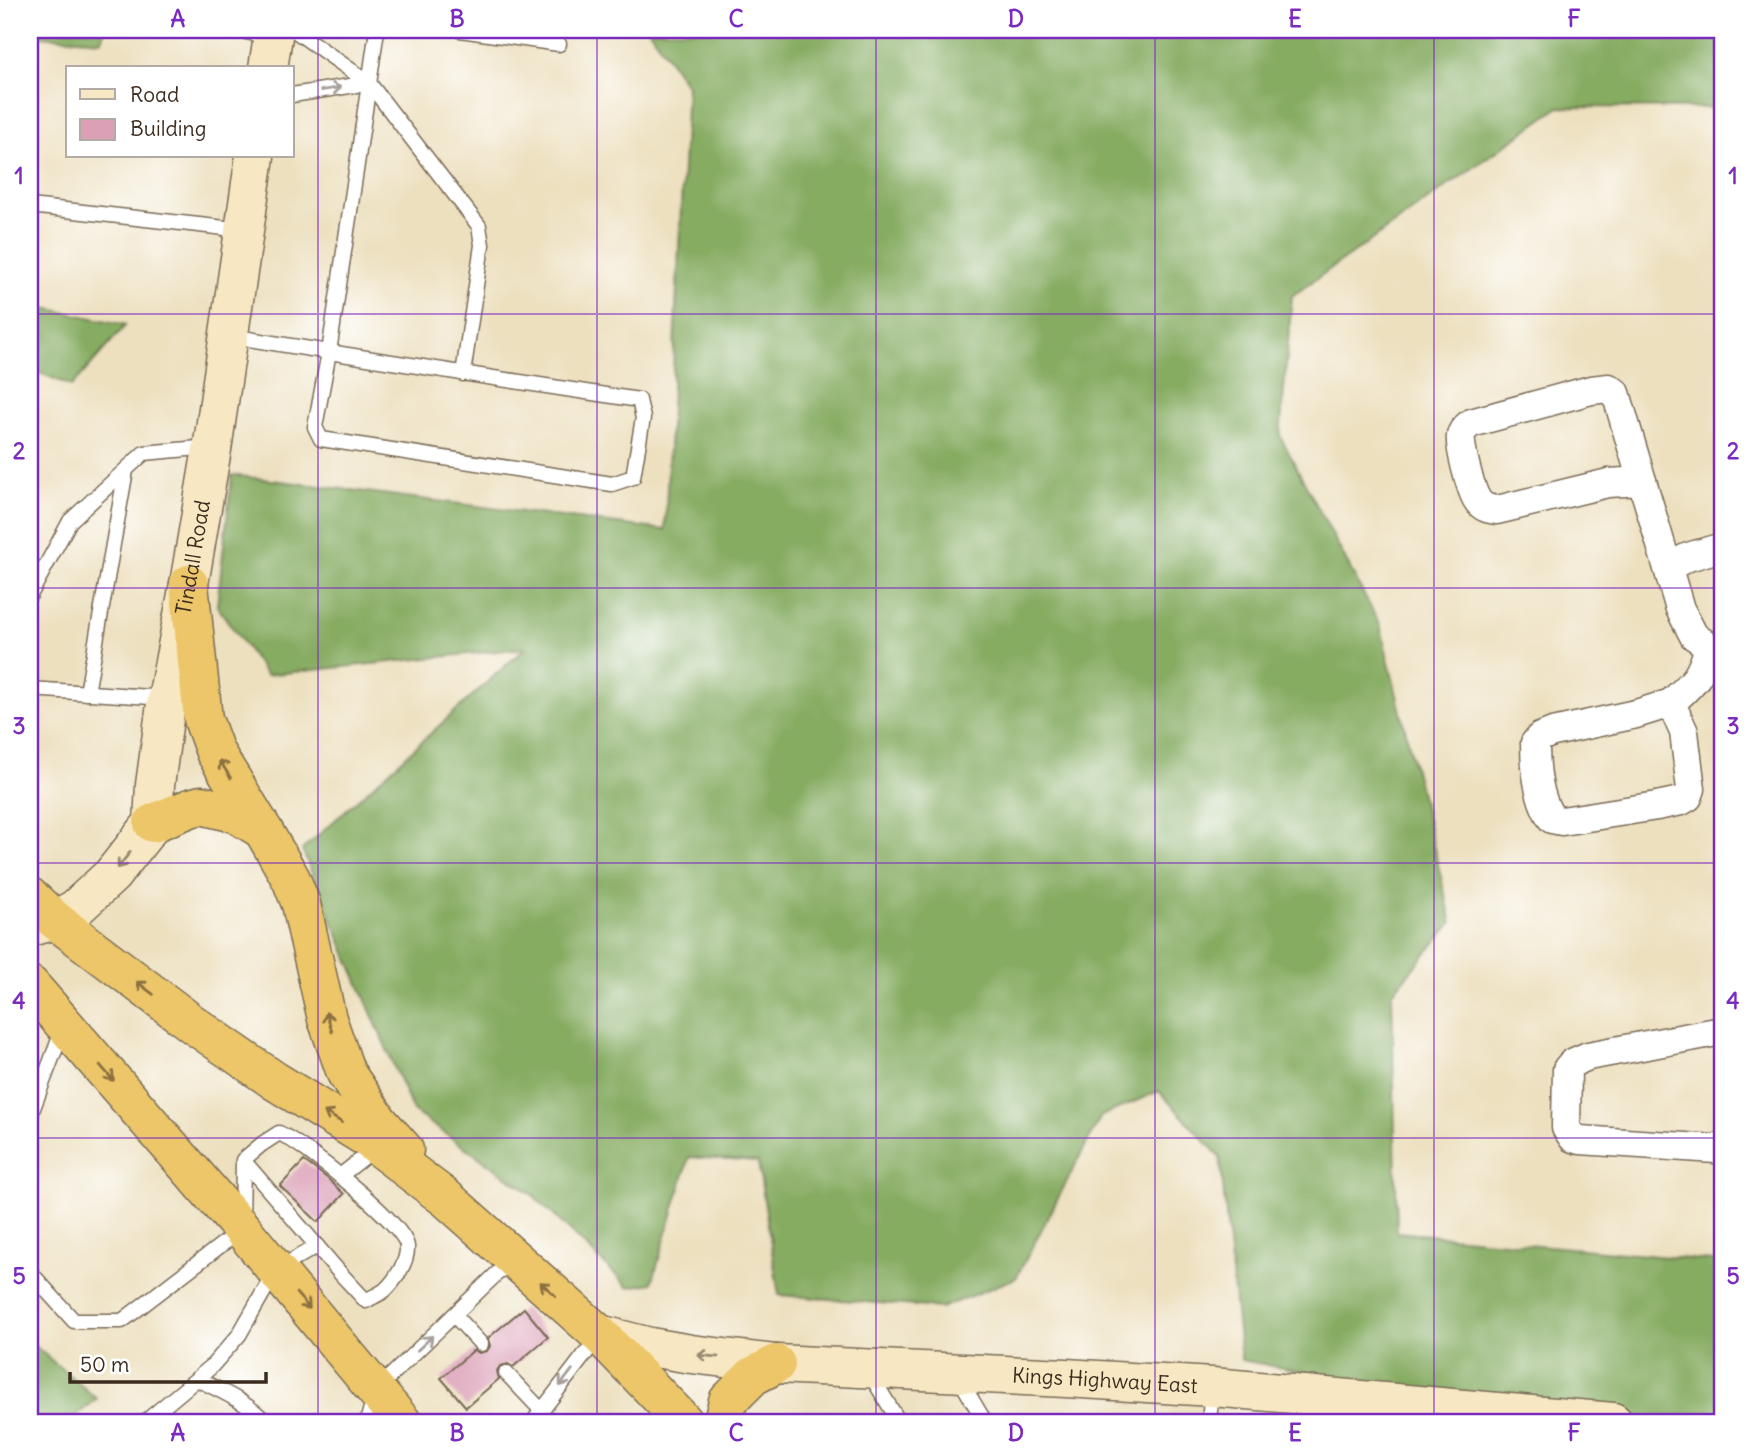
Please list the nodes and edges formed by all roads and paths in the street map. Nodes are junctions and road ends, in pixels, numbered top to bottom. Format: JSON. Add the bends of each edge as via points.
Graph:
{"nodes":[{"id":1,"x":377,"y":30,"type":"edge"},
{"id":2,"x":460,"y":30,"type":"edge"},
{"id":3,"x":269,"y":39,"type":"edge"},
{"id":4,"x":559,"y":44,"type":"dead end"},
{"id":5,"x":369,"y":83,"type":"junction"},
{"id":6,"x":294,"y":95,"type":"edge"},
{"id":7,"x":255,"y":158,"type":"edge"},
{"id":8,"x":30,"y":206,"type":"edge"},
{"id":9,"x":244,"y":230,"type":"junction"},
{"id":10,"x":228,"y":336,"type":"junction"},
{"id":11,"x":329,"y":352,"type":"junction"},
{"id":12,"x":463,"y":374,"type":"junction"},
{"id":13,"x":212,"y":447,"type":"junction"},
{"id":14,"x":126,"y":470,"type":"junction"},
{"id":15,"x":1642,"y":481,"type":"junction"},
{"id":16,"x":1722,"y":547,"type":"edge"},
{"id":17,"x":1668,"y":567,"type":"junction"},
{"id":18,"x":189,"y":584,"type":"junction"},
{"id":19,"x":30,"y":595,"type":"edge"},
{"id":20,"x":1716,"y":651,"type":"edge"},
{"id":21,"x":30,"y":689,"type":"edge"},
{"id":22,"x":87,"y":693,"type":"junction"},
{"id":23,"x":167,"y":698,"type":"junction"},
{"id":24,"x":1671,"y":703,"type":"junction"},
{"id":25,"x":153,"y":823,"type":"junction"},
{"id":26,"x":263,"y":830,"type":"junction"},
{"id":27,"x":38,"y":915,"type":"edge"},
{"id":28,"x":42,"y":1001,"type":"edge"},
{"id":29,"x":1722,"y":1031,"type":"edge"},
{"id":30,"x":35,"y":1086,"type":"edge"},
{"id":31,"x":30,"y":1116,"type":"edge"},
{"id":32,"x":1722,"y":1146,"type":"edge"},
{"id":33,"x":378,"y":1147,"type":"junction"},
{"id":34,"x":243,"y":1160,"type":"junction"},
{"id":35,"x":340,"y":1176,"type":"junction"},
{"id":36,"x":447,"y":1199,"type":"junction"},
{"id":37,"x":242,"y":1229,"type":"junction"},
{"id":38,"x":317,"y":1247,"type":"junction"},
{"id":39,"x":514,"y":1258,"type":"junction"},
{"id":40,"x":276,"y":1270,"type":"junction"},
{"id":41,"x":30,"y":1272,"type":"edge"},
{"id":42,"x":454,"y":1315,"type":"junction"},
{"id":43,"x":599,"y":1335,"type":"junction"},
{"id":44,"x":481,"y":1345,"type":"dead end"},
{"id":45,"x":776,"y":1364,"type":"junction"},
{"id":46,"x":866,"y":1368,"type":"junction"},
{"id":47,"x":506,"y":1373,"type":"dead end"},
{"id":48,"x":956,"y":1373,"type":"junction"},
{"id":49,"x":197,"y":1379,"type":"junction"},
{"id":50,"x":1210,"y":1405,"type":"edge"},
{"id":51,"x":371,"y":1406,"type":"edge"},
{"id":52,"x":538,"y":1417,"type":"edge"},
{"id":53,"x":1536,"y":1418,"type":"edge"},
{"id":54,"x":145,"y":1422,"type":"edge"},
{"id":55,"x":265,"y":1422,"type":"edge"},
{"id":56,"x":402,"y":1422,"type":"edge"},
{"id":57,"x":684,"y":1422,"type":"edge"},
{"id":58,"x":723,"y":1422,"type":"edge"},
{"id":59,"x":899,"y":1422,"type":"edge"},
{"id":60,"x":985,"y":1422,"type":"edge"},
{"id":61,"x":1612,"y":1422,"type":"edge"}],
"edges":[{"from":1,"to":5,"type":"lane"},
{"from":2,"to":4,"type":"lane"},
{"from":3,"to":5,"type":"lane"},
{"from":6,"to":5,"type":"lane","one_way":true},
{"from":5,"to":11,"type":"lane"},
{"from":5,"to":12,"type":"lane","via":[[479,226],[482,245]]},
{"from":7,"to":9,"type":"street","name":"Tindall Road"},
{"from":8,"to":9,"type":"lane"},
{"from":9,"to":10,"type":"street","name":"Tindall Road"},
{"from":10,"to":11,"type":"lane"},
{"from":10,"to":13,"type":"street","name":"Tindall Road"},
{"from":11,"to":12,"type":"lane"},
{"from":11,"to":12,"type":"lane","via":[[315,427],[321,439],[612,484],[633,477],[643,418],[639,400]]},
{"from":13,"to":14,"type":"lane","via":[[144,453]]},
{"from":13,"to":18,"type":"street","name":"Tindall Road"},
{"from":14,"to":19,"type":"lane","via":[[70,521]]},
{"from":14,"to":22,"type":"lane"},
{"from":15,"to":15,"type":"street","via":[[1608,483],[1497,510],[1486,508],[1473,489],[1461,449],[1462,431],[1471,423],[1609,388],[1616,393]]},
{"from":15,"to":17,"type":"street"},
{"from":16,"to":17,"type":"street"},
{"from":17,"to":20,"type":"street","via":[[1693,636]]},
{"from":18,"to":23,"type":"street","name":"Tindall Road"},
{"from":26,"to":18,"type":"highway","one_way":true,"via":[[215,752],[203,719]]},
{"from":20,"to":24,"type":"street","via":[[1695,681]]},
{"from":21,"to":22,"type":"lane"},
{"from":22,"to":23,"type":"lane"},
{"from":23,"to":25,"type":"street","name":"Tindall Road"},
{"from":24,"to":24,"type":"street","via":[[1684,732],[1688,797],[1657,806],[1552,819],[1545,809],[1535,763],[1535,743],[1540,737]]},
{"from":25,"to":26,"type":"highway","via":[[201,806],[235,813]]},
{"from":25,"to":27,"type":"street","one_way":true,"via":[[112,875],[75,909]]},
{"from":36,"to":26,"type":"highway","one_way":true,"via":[[379,1122],[346,1073],[327,1019],[301,904]]},
{"from":33,"to":27,"type":"highway","one_way":true,"via":[[275,1081]]},
{"from":28,"to":30,"type":"lane"},
{"from":28,"to":37,"type":"highway","one_way":true},
{"from":29,"to":32,"type":"street","via":[[1588,1056],[1572,1063],[1567,1069],[1566,1128],[1573,1139],[1580,1140]]},
{"from":30,"to":31,"type":"lane"},
{"from":33,"to":35,"type":"lane"},
{"from":33,"to":36,"type":"highway"},
{"from":34,"to":35,"type":"lane","via":[[278,1133]]},
{"from":34,"to":37,"type":"lane"},
{"from":34,"to":38,"type":"lane"},
{"from":35,"to":38,"type":"lane","via":[[404,1238],[403,1266],[385,1290],[366,1301]]},
{"from":36,"to":39,"type":"highway"},
{"from":37,"to":40,"type":"highway"},
{"from":37,"to":41,"type":"lane","via":[[122,1321],[74,1321]]},
{"from":38,"to":40,"type":"lane"},
{"from":39,"to":42,"type":"lane"},
{"from":43,"to":39,"type":"highway","one_way":true},
{"from":40,"to":49,"type":"lane","via":[[239,1335]]},
{"from":40,"to":51,"type":"highway","one_way":true,"via":[[328,1331]]},
{"from":42,"to":44,"type":"lane"},
{"from":51,"to":42,"type":"lane","one_way":true},
{"from":45,"to":43,"type":"street","name":"Kings Highway East","one_way":true,"via":[[691,1354]]},
{"from":43,"to":52,"type":"lane","one_way":true},
{"from":43,"to":57,"type":"highway"},
{"from":45,"to":46,"type":"street","name":"Kings Highway East"},
{"from":45,"to":58,"type":"highway","via":[[753,1376],[728,1401]]},
{"from":46,"to":48,"type":"street","name":"Kings Highway East"},
{"from":46,"to":59,"type":"lane"},
{"from":47,"to":52,"type":"lane"},
{"from":48,"to":50,"type":"street","name":"Kings Highway East"},
{"from":48,"to":60,"type":"lane"},
{"from":49,"to":54,"type":"lane"},
{"from":49,"to":55,"type":"lane","via":[[244,1404]]},
{"from":50,"to":53,"type":"street","name":"Kings Highway East","via":[[1316,1403]]},
{"from":51,"to":56,"type":"highway"},
{"from":53,"to":61,"type":"street","name":"Kings Highway East"}]}
